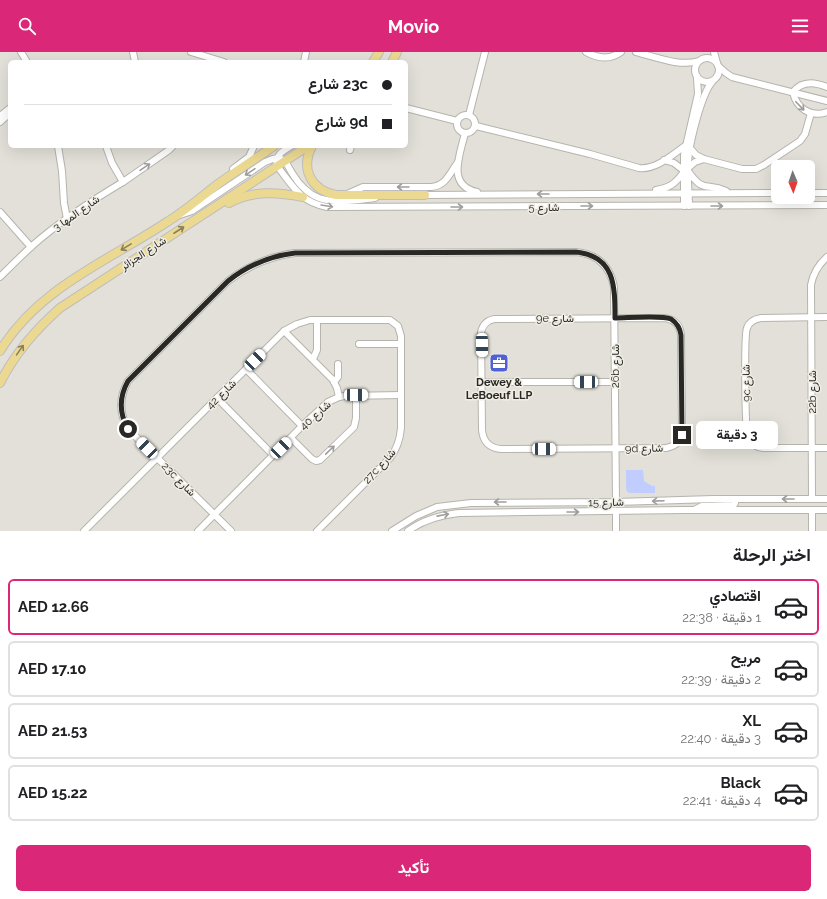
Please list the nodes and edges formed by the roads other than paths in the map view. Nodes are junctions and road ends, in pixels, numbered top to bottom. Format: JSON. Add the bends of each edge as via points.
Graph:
{"nodes":[{"id":1,"x":191,"y":52,"type":"edge"},
{"id":2,"x":485,"y":52,"type":"edge"},
{"id":3,"x":586,"y":52,"type":"edge"},
{"id":4,"x":621,"y":52,"type":"edge"},
{"id":5,"x":636,"y":52,"type":"edge"},
{"id":6,"x":709,"y":52,"type":"edge"},
{"id":7,"x":714,"y":52,"type":"edge"},
{"id":8,"x":217,"y":60,"type":"edge"},
{"id":9,"x":701,"y":60,"type":"junction"},
{"id":10,"x":680,"y":63,"type":"junction"},
{"id":11,"x":718,"y":64,"type":"junction"},
{"id":12,"x":696,"y":77,"type":"junction"},
{"id":13,"x":732,"y":77,"type":"junction"},
{"id":14,"x":714,"y":80,"type":"junction"},
{"id":15,"x":827,"y":87,"type":"edge"},
{"id":16,"x":793,"y":92,"type":"junction"},
{"id":17,"x":827,"y":101,"type":"edge"},
{"id":18,"x":408,"y":109,"type":"edge"},
{"id":19,"x":8,"y":110,"type":"edge"},
{"id":20,"x":827,"y":112,"type":"edge"},
{"id":21,"x":811,"y":113,"type":"junction"},
{"id":22,"x":469,"y":114,"type":"junction"},
{"id":23,"x":0,"y":116,"type":"edge"},
{"id":24,"x":8,"y":116,"type":"edge"},
{"id":25,"x":457,"y":121,"type":"junction"},
{"id":26,"x":0,"y":122,"type":"edge"},
{"id":27,"x":476,"y":126,"type":"junction"},
{"id":28,"x":465,"y":133,"type":"junction"},
{"id":29,"x":688,"y":147,"type":"junction"},
{"id":30,"x":58,"y":148,"type":"edge"},
{"id":31,"x":107,"y":148,"type":"edge"},
{"id":32,"x":171,"y":148,"type":"edge"},
{"id":33,"x":253,"y":148,"type":"edge"},
{"id":34,"x":271,"y":148,"type":"edge"},
{"id":35,"x":288,"y":148,"type":"edge"},
{"id":36,"x":304,"y":148,"type":"edge"},
{"id":37,"x":311,"y":148,"type":"edge"},
{"id":38,"x":704,"y":159,"type":"junction"},
{"id":39,"x":664,"y":160,"type":"junction"},
{"id":40,"x":280,"y":162,"type":"junction"},
{"id":41,"x":458,"y":162,"type":"junction"},
{"id":42,"x":685,"y":170,"type":"junction"},
{"id":43,"x":223,"y":181,"type":"junction"},
{"id":44,"x":123,"y":182,"type":"junction"},
{"id":45,"x":638,"y":193,"type":"junction"},
{"id":46,"x":686,"y":193,"type":"junction"},
{"id":47,"x":729,"y":193,"type":"junction"},
{"id":48,"x":771,"y":193,"type":"edge"},
{"id":49,"x":815,"y":193,"type":"edge"},
{"id":50,"x":827,"y":193,"type":"edge"},
{"id":51,"x":488,"y":194,"type":"junction"},
{"id":52,"x":344,"y":195,"type":"junction"},
{"id":53,"x":425,"y":195,"type":"junction"},
{"id":54,"x":303,"y":197,"type":"junction"},
{"id":55,"x":827,"y":205,"type":"edge"},
{"id":56,"x":687,"y":206,"type":"junction"},
{"id":57,"x":0,"y":212,"type":"edge"},
{"id":58,"x":176,"y":216,"type":"junction"},
{"id":59,"x":198,"y":218,"type":"junction"},
{"id":60,"x":67,"y":219,"type":"junction"},
{"id":61,"x":32,"y":246,"type":"junction"},
{"id":62,"x":827,"y":257,"type":"edge"},
{"id":63,"x":0,"y":277,"type":"edge"},
{"id":64,"x":811,"y":317,"type":"junction"},
{"id":65,"x":827,"y":317,"type":"edge"},
{"id":66,"x":615,"y":318,"type":"junction"},
{"id":67,"x":317,"y":320,"type":"junction"},
{"id":68,"x":284,"y":331,"type":"junction"},
{"id":69,"x":401,"y":336,"type":"joint"},
{"id":70,"x":359,"y":344,"type":"dead end"},
{"id":71,"x":401,"y":344,"type":"junction"},
{"id":72,"x":1,"y":349,"type":"edge"},
{"id":73,"x":313,"y":359,"type":"junction"},
{"id":74,"x":338,"y":364,"type":"dead end"},
{"id":75,"x":246,"y":369,"type":"junction"},
{"id":76,"x":128,"y":381,"type":"joint"},
{"id":77,"x":334,"y":382,"type":"junction"},
{"id":78,"x":482,"y":382,"type":"junction"},
{"id":79,"x":615,"y":382,"type":"junction"},
{"id":80,"x":0,"y":383,"type":"edge"},
{"id":81,"x":356,"y":395,"type":"junction"},
{"id":82,"x":401,"y":395,"type":"junction"},
{"id":83,"x":338,"y":397,"type":"junction"},
{"id":84,"x":217,"y":398,"type":"junction"},
{"id":85,"x":302,"y":426,"type":"junction"},
{"id":86,"x":291,"y":438,"type":"junction"},
{"id":87,"x":615,"y":448,"type":"junction"},
{"id":88,"x":812,"y":448,"type":"junction"},
{"id":89,"x":827,"y":448,"type":"edge"},
{"id":90,"x":274,"y":455,"type":"junction"},
{"id":91,"x":157,"y":458,"type":"junction"},
{"id":92,"x":734,"y":499,"type":"junction"},
{"id":93,"x":812,"y":499,"type":"junction"},
{"id":94,"x":827,"y":499,"type":"edge"},
{"id":95,"x":543,"y":502,"type":"junction"},
{"id":96,"x":616,"y":502,"type":"junction"},
{"id":97,"x":694,"y":510,"type":"junction"},
{"id":98,"x":812,"y":510,"type":"junction"},
{"id":99,"x":827,"y":510,"type":"edge"},
{"id":100,"x":515,"y":512,"type":"junction"},
{"id":101,"x":616,"y":512,"type":"junction"},
{"id":102,"x":214,"y":514,"type":"junction"},
{"id":103,"x":84,"y":531,"type":"edge"},
{"id":104,"x":198,"y":531,"type":"edge"},
{"id":105,"x":231,"y":531,"type":"edge"},
{"id":106,"x":317,"y":531,"type":"edge"},
{"id":107,"x":392,"y":531,"type":"edge"},
{"id":108,"x":408,"y":531,"type":"edge"},
{"id":109,"x":616,"y":531,"type":"edge"},
{"id":110,"x":812,"y":531,"type":"edge"}],
"edges":[{"from":1,"to":8,"type":"street"},
{"from":2,"to":22,"type":"street"},
{"from":3,"to":4,"type":"street","via":[[605,58]]},
{"from":5,"to":10,"type":"street"},
{"from":6,"to":9,"type":"street"},
{"from":7,"to":11,"type":"street"},
{"from":9,"to":10,"type":"street"},
{"from":9,"to":11,"type":"street","via":[[709,58]]},
{"from":9,"to":12,"type":"street","via":[[695,67]]},
{"from":10,"to":12,"type":"street"},
{"from":11,"to":13,"type":"street"},
{"from":11,"to":14,"type":"street","via":[[719,73]]},
{"from":12,"to":14,"type":"street","via":[[703,82]]},
{"from":12,"to":29,"type":"street","via":[[698,94]]},
{"from":13,"to":14,"type":"street"},
{"from":13,"to":16,"type":"street"},
{"from":14,"to":29,"type":"street","via":[[707,88]]},
{"from":15,"to":16,"type":"street","via":[[808,83]]},
{"from":16,"to":17,"type":"street"},
{"from":16,"to":21,"type":"street","one_way":true,"via":[[802,109]]},
{"from":18,"to":25,"type":"street"},
{"from":19,"to":23,"type":"street"},
{"from":20,"to":21,"type":"street"},
{"from":21,"to":38,"type":"street","via":[[802,139],[760,167],[742,170]]},
{"from":22,"to":25,"type":"street","via":[[462,115]]},
{"from":22,"to":27,"type":"street","via":[[475,119]]},
{"from":24,"to":26,"type":"street"},
{"from":25,"to":28,"type":"street","via":[[459,130]]},
{"from":27,"to":28,"type":"street","via":[[472,132]]},
{"from":27,"to":39,"type":"street","via":[[639,168],[649,168]]},
{"from":28,"to":41,"type":"street"},
{"from":29,"to":38,"type":"street"},
{"from":29,"to":39,"type":"street"},
{"from":29,"to":42,"type":"street"},
{"from":30,"to":60,"type":"street"},
{"from":31,"to":44,"type":"street"},
{"from":44,"to":32,"type":"street","name":"شارع المها 3","one_way":true},
{"from":33,"to":43,"type":"street","via":[[248,157]]},
{"from":34,"to":43,"type":"main road","name":"شارع الجزائر"},
{"from":35,"to":40,"type":"street","via":[[282,152]]},
{"from":36,"to":40,"type":"main road","name":"شارع الجزائر"},
{"from":37,"to":52,"type":"main road","via":[[307,162],[312,181],[329,194]]},
{"from":38,"to":42,"type":"street"},
{"from":39,"to":42,"type":"street"},
{"from":40,"to":53,"type":"street","name":"شارع 5","via":[[310,194],[324,199],[345,201]]},
{"from":40,"to":54,"type":"street","name":"شارع 5","via":[[297,192]]},
{"from":40,"to":58,"type":"street","one_way":true,"via":[[265,162],[192,210]]},
{"from":40,"to":59,"type":"main road","name":"شارع الجزائر"},
{"from":41,"to":51,"type":"street","via":[[458,178],[461,184],[471,190]]},
{"from":41,"to":52,"type":"street","one_way":true,"via":[[445,182],[439,186],[363,187]]},
{"from":42,"to":45,"type":"street","via":[[675,183],[667,188]]},
{"from":42,"to":46,"type":"street"},
{"from":42,"to":47,"type":"street","via":[[701,185],[723,189]]},
{"from":43,"to":58,"type":"main road","name":"شارع الجزائر"},
{"from":44,"to":60,"type":"street","name":"شارع المها 3"},
{"from":45,"to":46,"type":"street","name":"شارع 5"},
{"from":45,"to":51,"type":"street","name":"شارع 5","one_way":true},
{"from":46,"to":47,"type":"street","name":"شارع 5"},
{"from":46,"to":56,"type":"street"},
{"from":47,"to":48,"type":"street","name":"شارع 5"},
{"from":49,"to":50,"type":"street"},
{"from":51,"to":53,"type":"street","name":"شارع 5"},
{"from":52,"to":53,"type":"main road"},
{"from":54,"to":56,"type":"street","name":"شارع 5","one_way":true,"via":[[322,206],[338,208]]},
{"from":54,"to":59,"type":"main road","via":[[278,193],[249,195]]},
{"from":56,"to":55,"type":"street","name":"شارع 5","one_way":true},
{"from":57,"to":61,"type":"street"},
{"from":58,"to":72,"type":"main road","name":"شارع الجزائر","one_way":true,"via":[[53,293],[28,315]]},
{"from":80,"to":59,"type":"main road","name":"شارع الجزائر","one_way":true,"via":[[26,342],[60,308]]},
{"from":60,"to":61,"type":"street","name":"شارع المها 3"},
{"from":61,"to":63,"type":"street","name":"شارع المها 3"},
{"from":62,"to":64,"type":"street","name":"22b شارع","via":[[815,272]]},
{"from":64,"to":65,"type":"street"},
{"from":64,"to":88,"type":"street","name":"22b شارع"},
{"from":64,"to":88,"type":"street","name":"9c شارع","via":[[757,319],[749,324],[746,333],[746,382],[747,433],[753,445],[763,448]]},
{"from":66,"to":76,"type":"street","name":"26b شارع","via":[[614,286],[609,271],[598,259],[588,254],[295,253],[251,266],[228,281]]},
{"from":66,"to":78,"type":"street","name":"9e شارع","via":[[487,321],[482,328]]},
{"from":66,"to":79,"type":"street","name":"26b شارع"},
{"from":66,"to":87,"type":"street","name":"9d شارع","via":[[664,318],[673,320],[679,327],[682,430],[681,439],[671,447]]},
{"from":67,"to":68,"type":"street","name":"شارع 42","via":[[297,324]]},
{"from":67,"to":69,"type":"street","name":"شارع 42","via":[[390,320],[398,326]]},
{"from":67,"to":73,"type":"street","via":[[316,350]]},
{"from":68,"to":73,"type":"street"},
{"from":68,"to":75,"type":"street","name":"شارع 42"},
{"from":69,"to":71,"type":"street","name":"27c شارع"},
{"from":70,"to":71,"type":"street"},
{"from":71,"to":82,"type":"street","name":"27c شارع"},
{"from":73,"to":77,"type":"street"},
{"from":74,"to":77,"type":"street","via":[[338,377]]},
{"from":75,"to":84,"type":"street","name":"شارع 42"},
{"from":75,"to":85,"type":"street"},
{"from":76,"to":91,"type":"street","name":"23c شارع","via":[[122,395],[123,418],[128,429]]},
{"from":77,"to":83,"type":"street"},
{"from":78,"to":79,"type":"street"},
{"from":78,"to":87,"type":"street","via":[[482,430],[484,440],[491,447]]},
{"from":79,"to":87,"type":"street","name":"26b شارع"},
{"from":81,"to":82,"type":"street","name":"شارع 40"},
{"from":81,"to":83,"type":"street","name":"شارع 40"},
{"from":86,"to":81,"type":"street","one_way":true,"via":[[314,460],[320,460],[354,427]]},
{"from":82,"to":106,"type":"street","name":"27c شارع","via":[[401,434],[394,453]]},
{"from":83,"to":85,"type":"street","name":"شارع 40","via":[[328,402]]},
{"from":84,"to":90,"type":"street"},
{"from":84,"to":91,"type":"street","name":"شارع 42"},
{"from":85,"to":86,"type":"street","name":"شارع 40"},
{"from":86,"to":90,"type":"street","name":"شارع 40"},
{"from":87,"to":96,"type":"street","name":"26b شارع"},
{"from":88,"to":89,"type":"street"},
{"from":88,"to":93,"type":"street","name":"22b شارع"},
{"from":90,"to":102,"type":"street","name":"شارع 40"},
{"from":91,"to":102,"type":"street","name":"23c شارع"},
{"from":91,"to":103,"type":"street","name":"شارع 42"},
{"from":93,"to":92,"type":"street","name":"شارع 15","one_way":true},
{"from":92,"to":96,"type":"street","name":"شارع 15","one_way":true},
{"from":92,"to":97,"type":"street","via":[[734,505],[702,506]]},
{"from":93,"to":94,"type":"street","name":"شارع 15"},
{"from":95,"to":96,"type":"street","name":"شارع 15"},
{"from":95,"to":100,"type":"street","via":[[516,505]]},
{"from":95,"to":107,"type":"street","name":"شارع 15","one_way":true,"via":[[470,503],[437,507]]},
{"from":97,"to":98,"type":"street","name":"شارع 15"},
{"from":97,"to":101,"type":"street","name":"شارع 15"},
{"from":98,"to":99,"type":"street","name":"شارع 15"},
{"from":98,"to":110,"type":"street"},
{"from":100,"to":101,"type":"street","name":"شارع 15","one_way":true},
{"from":108,"to":100,"type":"street","name":"شارع 15","one_way":true,"via":[[425,521],[444,515]]},
{"from":101,"to":109,"type":"street"},
{"from":102,"to":104,"type":"street","name":"شارع 40"},
{"from":102,"to":105,"type":"street","name":"23c شارع"}]}
